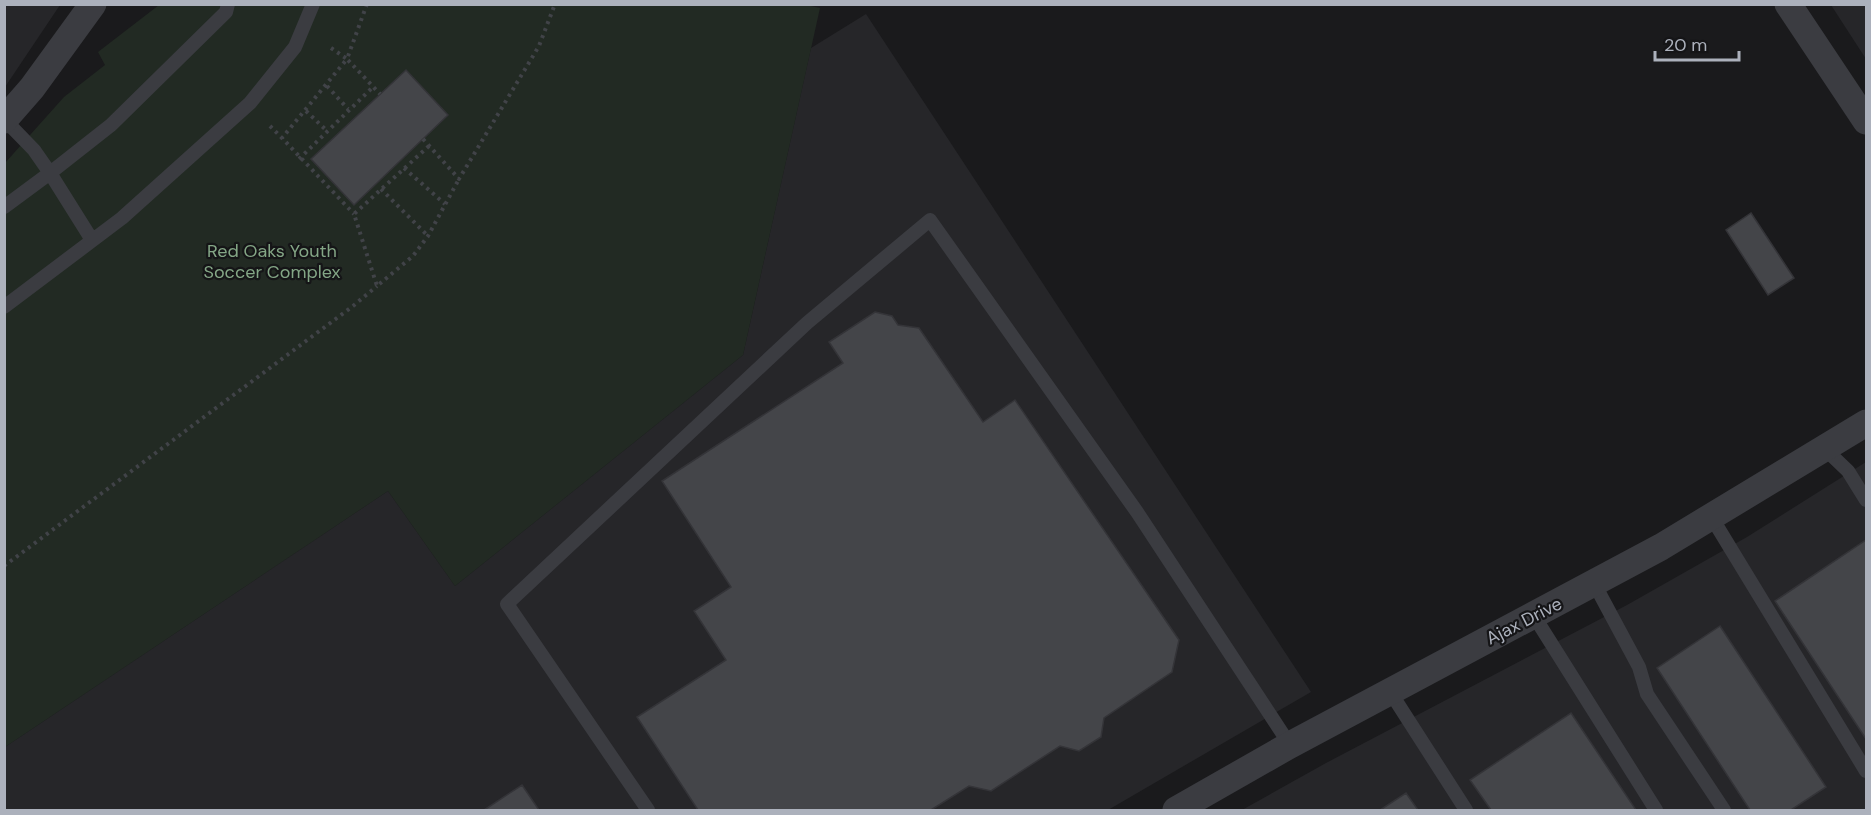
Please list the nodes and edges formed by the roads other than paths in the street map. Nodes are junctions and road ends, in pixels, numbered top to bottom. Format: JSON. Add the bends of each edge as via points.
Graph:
{"nodes":[{"id":1,"x":228,"y":4,"type":"edge"},
{"id":2,"x":313,"y":4,"type":"edge"},
{"id":3,"x":1788,"y":4,"type":"edge"},
{"id":4,"x":88,"y":6,"type":"edge"},
{"id":5,"x":5,"y":120,"type":"edge"},
{"id":6,"x":1866,"y":121,"type":"edge"},
{"id":7,"x":50,"y":173,"type":"junction"},
{"id":8,"x":4,"y":207,"type":"edge"},
{"id":9,"x":92,"y":240,"type":"junction"},
{"id":10,"x":4,"y":307,"type":"edge"},
{"id":11,"x":1866,"y":423,"type":"edge"},
{"id":12,"x":1825,"y":449,"type":"junction"},
{"id":13,"x":1866,"y":500,"type":"edge"},
{"id":14,"x":1712,"y":518,"type":"junction"},
{"id":15,"x":1594,"y":585,"type":"junction"},
{"id":16,"x":1534,"y":616,"type":"junction"},
{"id":17,"x":1389,"y":690,"type":"junction"},
{"id":18,"x":1290,"y":744,"type":"junction"},
{"id":19,"x":1866,"y":771,"type":"edge"},
{"id":20,"x":648,"y":810,"type":"edge"},
{"id":21,"x":1176,"y":810,"type":"edge"},
{"id":22,"x":1466,"y":810,"type":"edge"},
{"id":23,"x":1656,"y":810,"type":"edge"},
{"id":24,"x":1724,"y":810,"type":"edge"}],
"edges":[{"from":1,"to":7,"type":"lane","via":[[226,12],[111,125]]},
{"from":2,"to":9,"type":"lane","via":[[295,47],[250,103],[122,218]]},
{"from":3,"to":6,"type":"street"},
{"from":4,"to":5,"type":"street"},
{"from":5,"to":7,"type":"lane"},
{"from":7,"to":8,"type":"lane"},
{"from":7,"to":9,"type":"lane"},
{"from":9,"to":10,"type":"lane"},
{"from":11,"to":12,"type":"street","name":"Ajax Drive"},
{"from":12,"to":13,"type":"lane","via":[[1848,471]]},
{"from":12,"to":14,"type":"street","name":"Ajax Drive"},
{"from":14,"to":15,"type":"street","name":"Ajax Drive"},
{"from":14,"to":19,"type":"lane"},
{"from":15,"to":16,"type":"street","name":"Ajax Drive"},
{"from":15,"to":24,"type":"lane","via":[[1639,667],[1647,694]]},
{"from":16,"to":17,"type":"street","name":"Ajax Drive"},
{"from":16,"to":23,"type":"lane"},
{"from":17,"to":18,"type":"street","name":"Ajax Drive"},
{"from":17,"to":22,"type":"lane"},
{"from":18,"to":20,"type":"lane","via":[[1137,512],[930,220],[807,323],[507,603]]},
{"from":18,"to":21,"type":"street","name":"Ajax Drive"}]}
